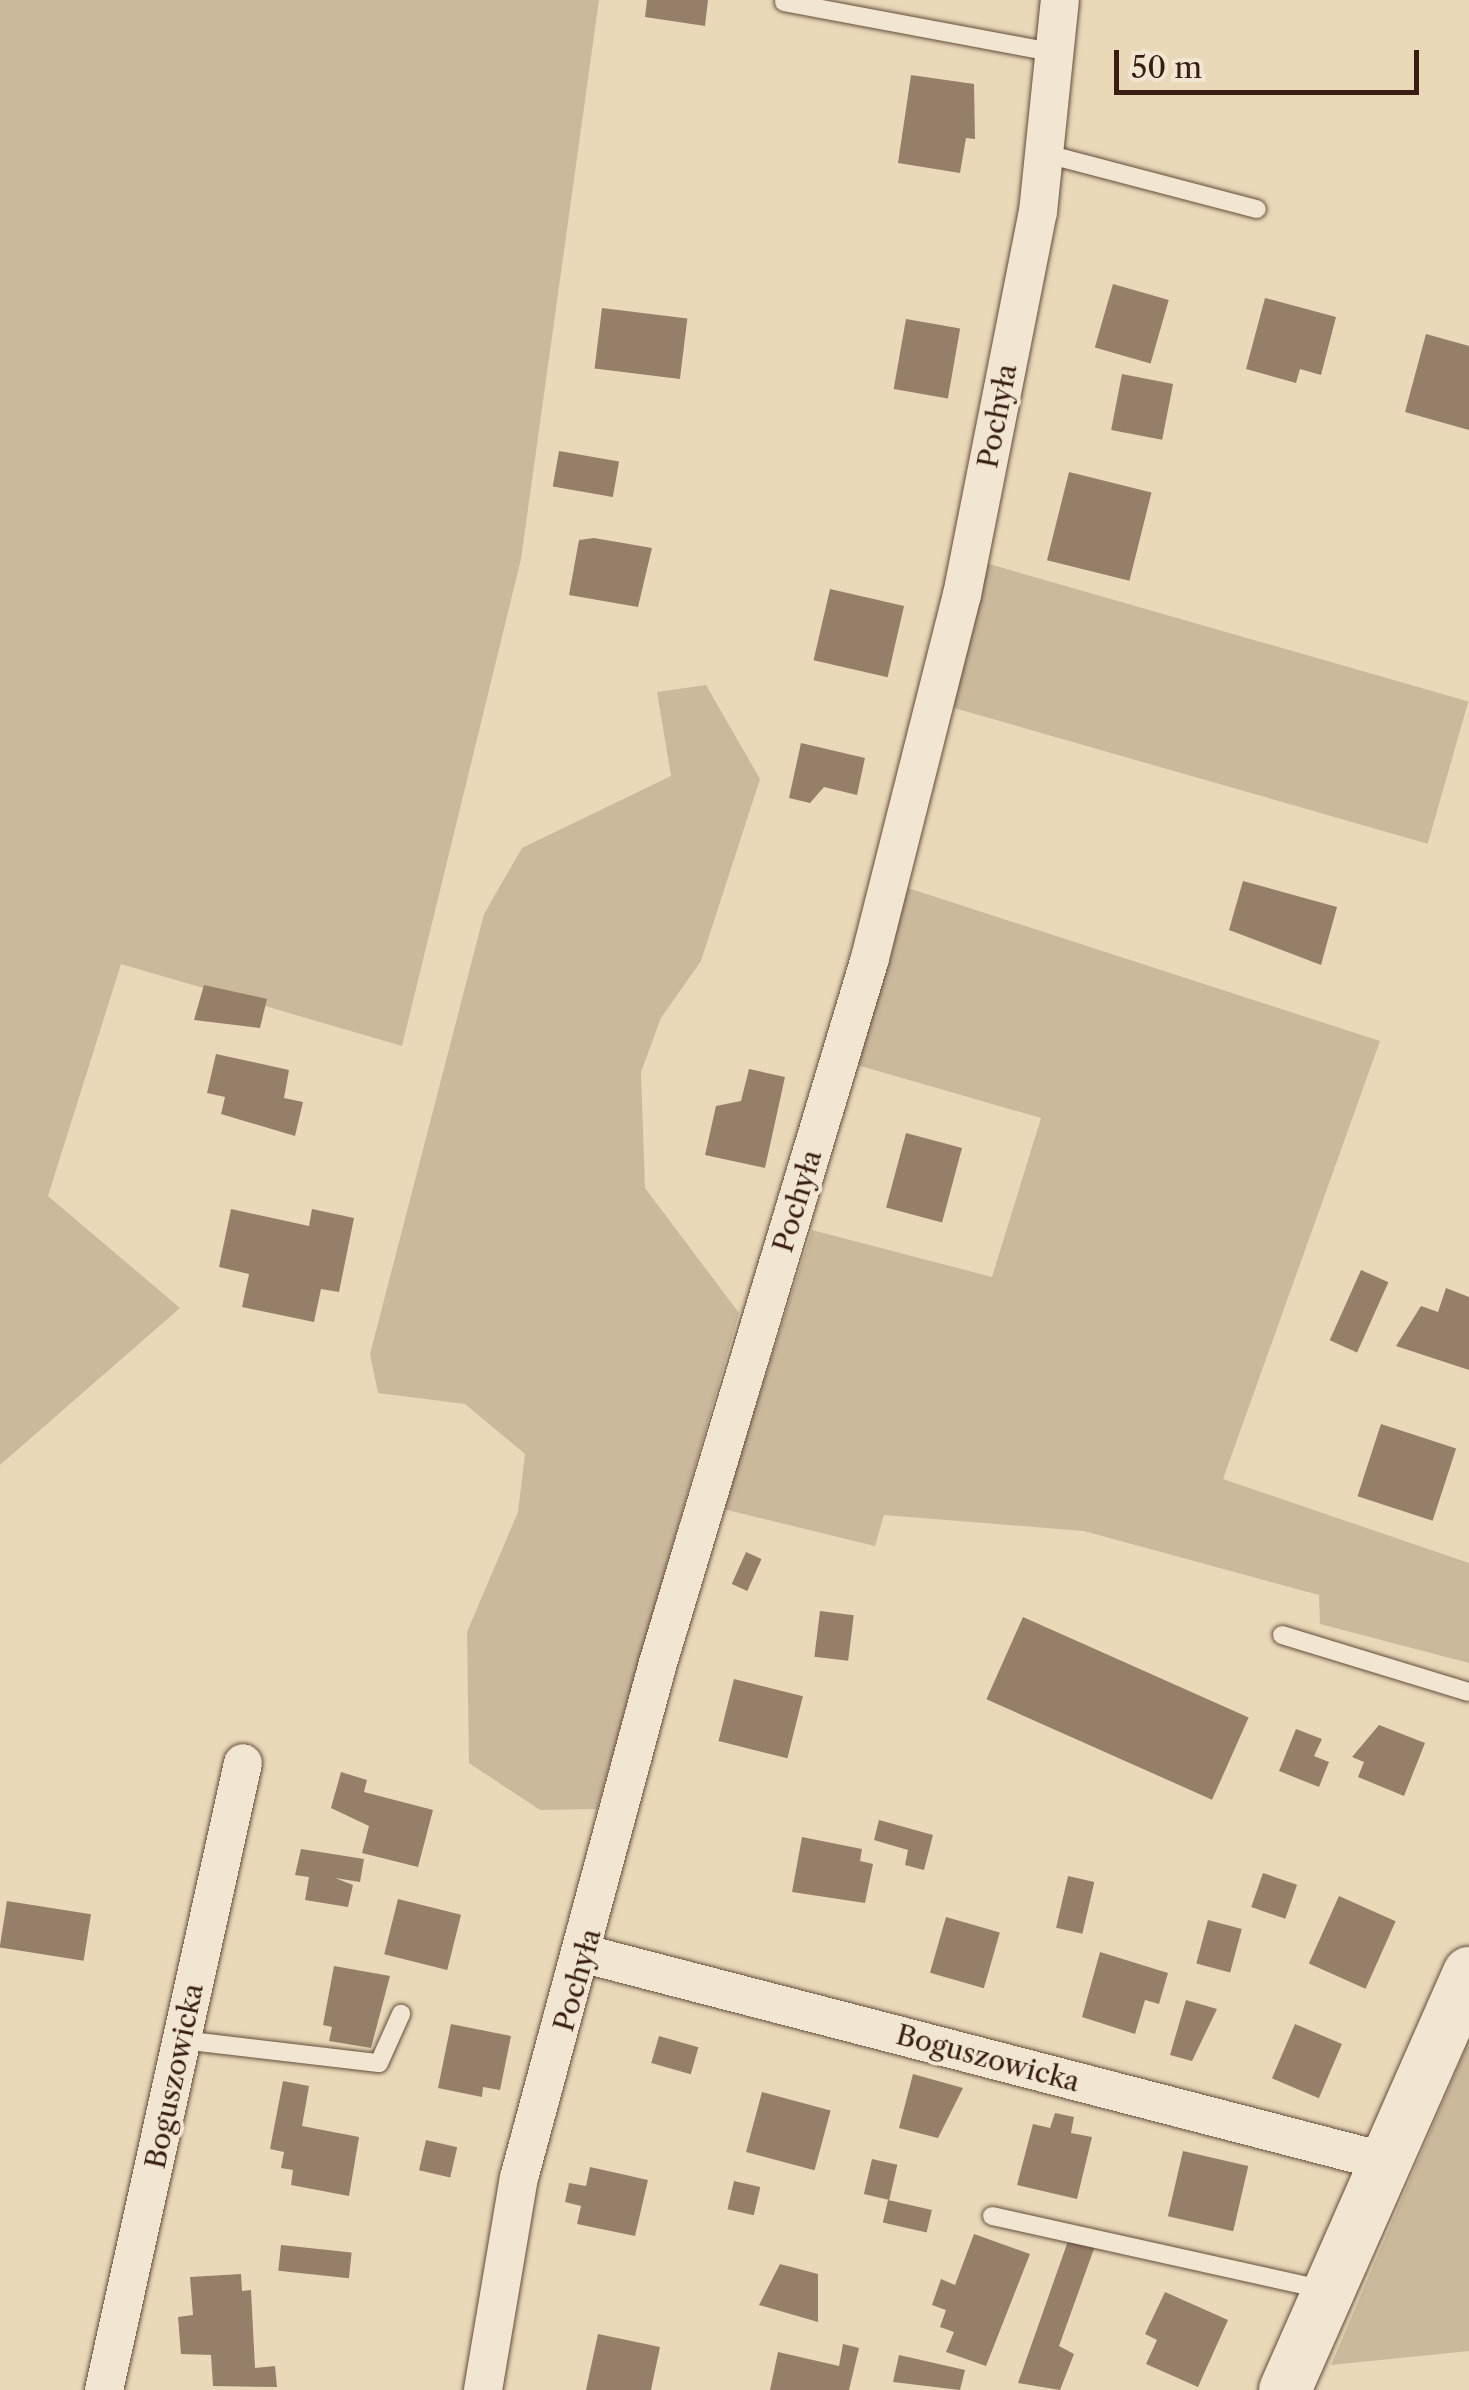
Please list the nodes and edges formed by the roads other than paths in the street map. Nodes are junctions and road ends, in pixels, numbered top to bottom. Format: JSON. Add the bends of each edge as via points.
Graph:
{"nodes":[{"id":1,"x":1060,"y":0,"type":"edge"},
{"id":2,"x":784,"y":2,"type":"edge"},
{"id":3,"x":1052,"y":52,"type":"junction"},
{"id":4,"x":1043,"y":153,"type":"junction"},
{"id":5,"x":1256,"y":208,"type":"dead end"},
{"id":6,"x":1282,"y":1636,"type":"dead end"},
{"id":7,"x":1469,"y":1692,"type":"edge"},
{"id":8,"x":243,"y":1763,"type":"dead end"},
{"id":9,"x":585,"y":1954,"type":"junction"},
{"id":10,"x":1469,"y":1974,"type":"edge"},
{"id":11,"x":402,"y":2014,"type":"dead end"},
{"id":12,"x":182,"y":2040,"type":"junction"},
{"id":13,"x":1390,"y":2163,"type":"junction"},
{"id":14,"x":992,"y":2216,"type":"dead end"},
{"id":15,"x":1331,"y":2291,"type":"junction"},
{"id":16,"x":104,"y":2390,"type":"edge"},
{"id":17,"x":483,"y":2390,"type":"edge"},
{"id":18,"x":1285,"y":2390,"type":"edge"}],
"edges":[{"from":1,"to":3,"type":"street","name":"Pochyła"},
{"from":2,"to":3,"type":"lane"},
{"from":3,"to":4,"type":"street","name":"Pochyła"},
{"from":4,"to":5,"type":"lane"},
{"from":4,"to":9,"type":"street","name":"Pochyła","via":[[962,595],[880,920],[658,1663]]},
{"from":6,"to":7,"type":"lane"},
{"from":8,"to":12,"type":"street","name":"Boguszowicka"},
{"from":9,"to":13,"type":"street","name":"Boguszowicka"},
{"from":9,"to":17,"type":"street","name":"Pochyła","via":[[519,2178]]},
{"from":10,"to":13,"type":"street"},
{"from":11,"to":12,"type":"lane","via":[[378,2063]]},
{"from":12,"to":16,"type":"street","name":"Boguszowicka"},
{"from":13,"to":15,"type":"street"},
{"from":14,"to":15,"type":"lane"},
{"from":15,"to":18,"type":"street"}]}
